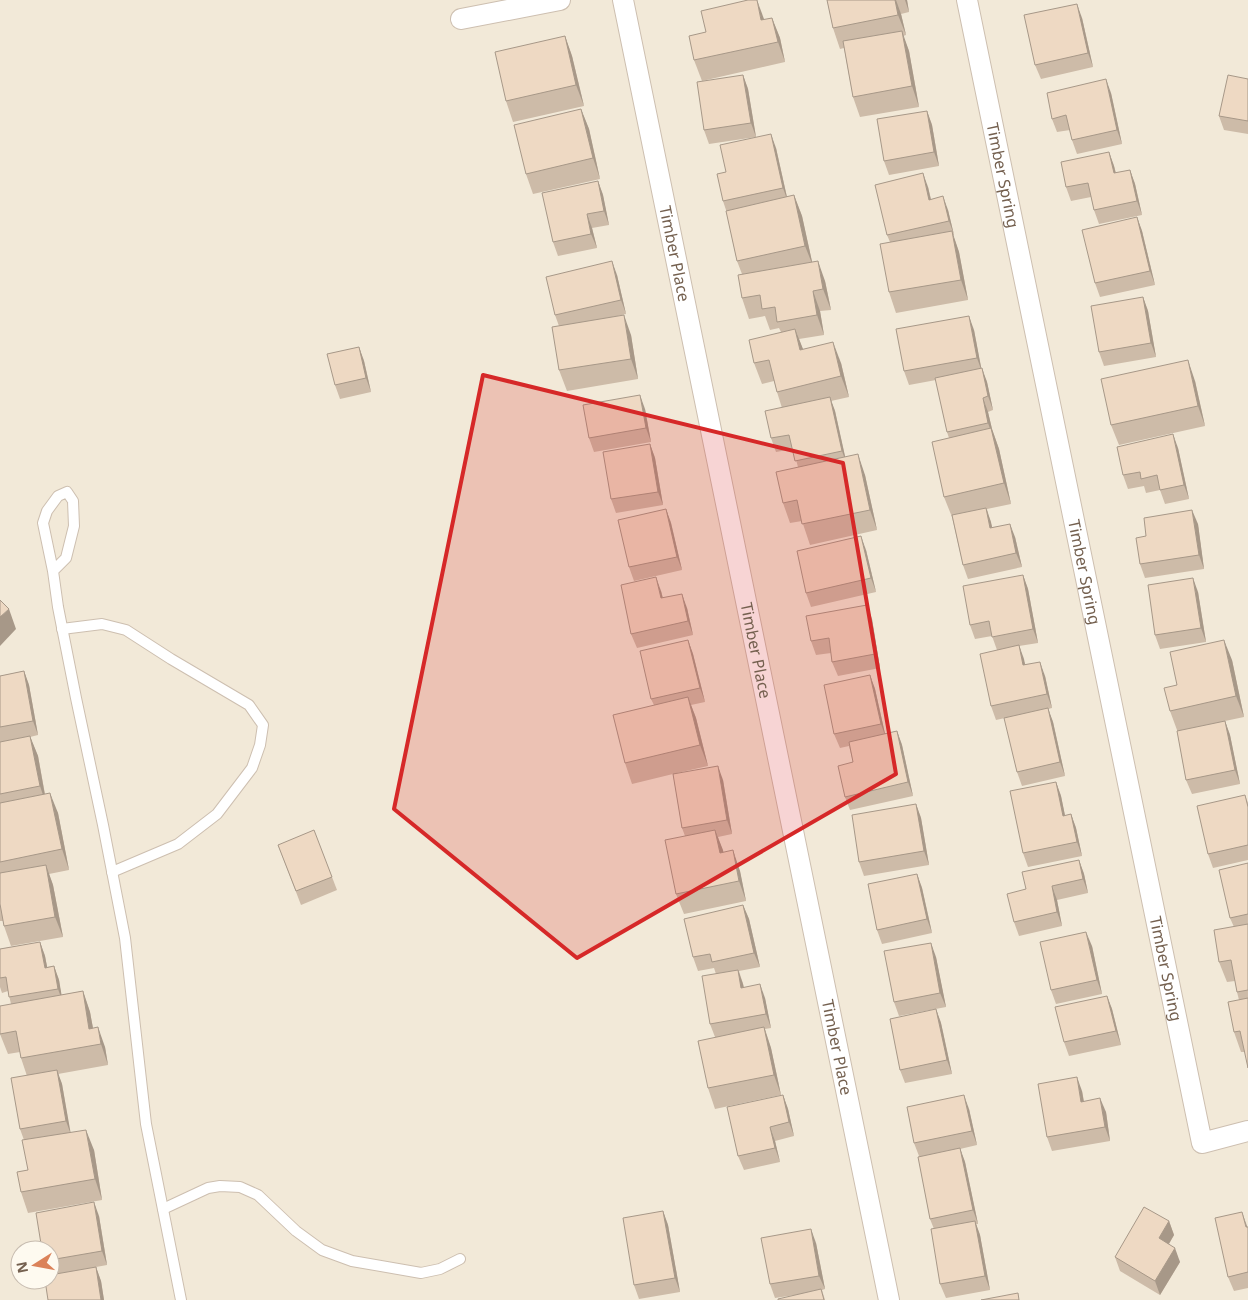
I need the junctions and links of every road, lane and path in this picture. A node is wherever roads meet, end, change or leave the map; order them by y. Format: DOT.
graph roads {
  1 [pos="560,0"];
  2 [pos="623,0"];
  3 [pos="967,0"];
  4 [pos="462,20"];
  5 [pos="53,571"];
  6 [pos="62,629"];
  7 [pos="112,872"];
  8 [pos="1248,1131"];
  9 [pos="163,1208"];
  10 [pos="460,1259"];
  11 [pos="181,1300"];
  12 [pos="889,1300"];
  1 -- 4 [label="street"];
  2 -- 12 [label="street, Timber Place"];
  3 -- 8 [label="street, Timber Spring"];
  5 -- 5 [label="lane"];
  5 -- 6 [label="lane"];
  6 -- 7 [label="lane"];
  6 -- 7 [label="lane"];
  7 -- 9 [label="lane"];
  9 -- 10 [label="lane"];
  9 -- 11 [label="lane"];
}
